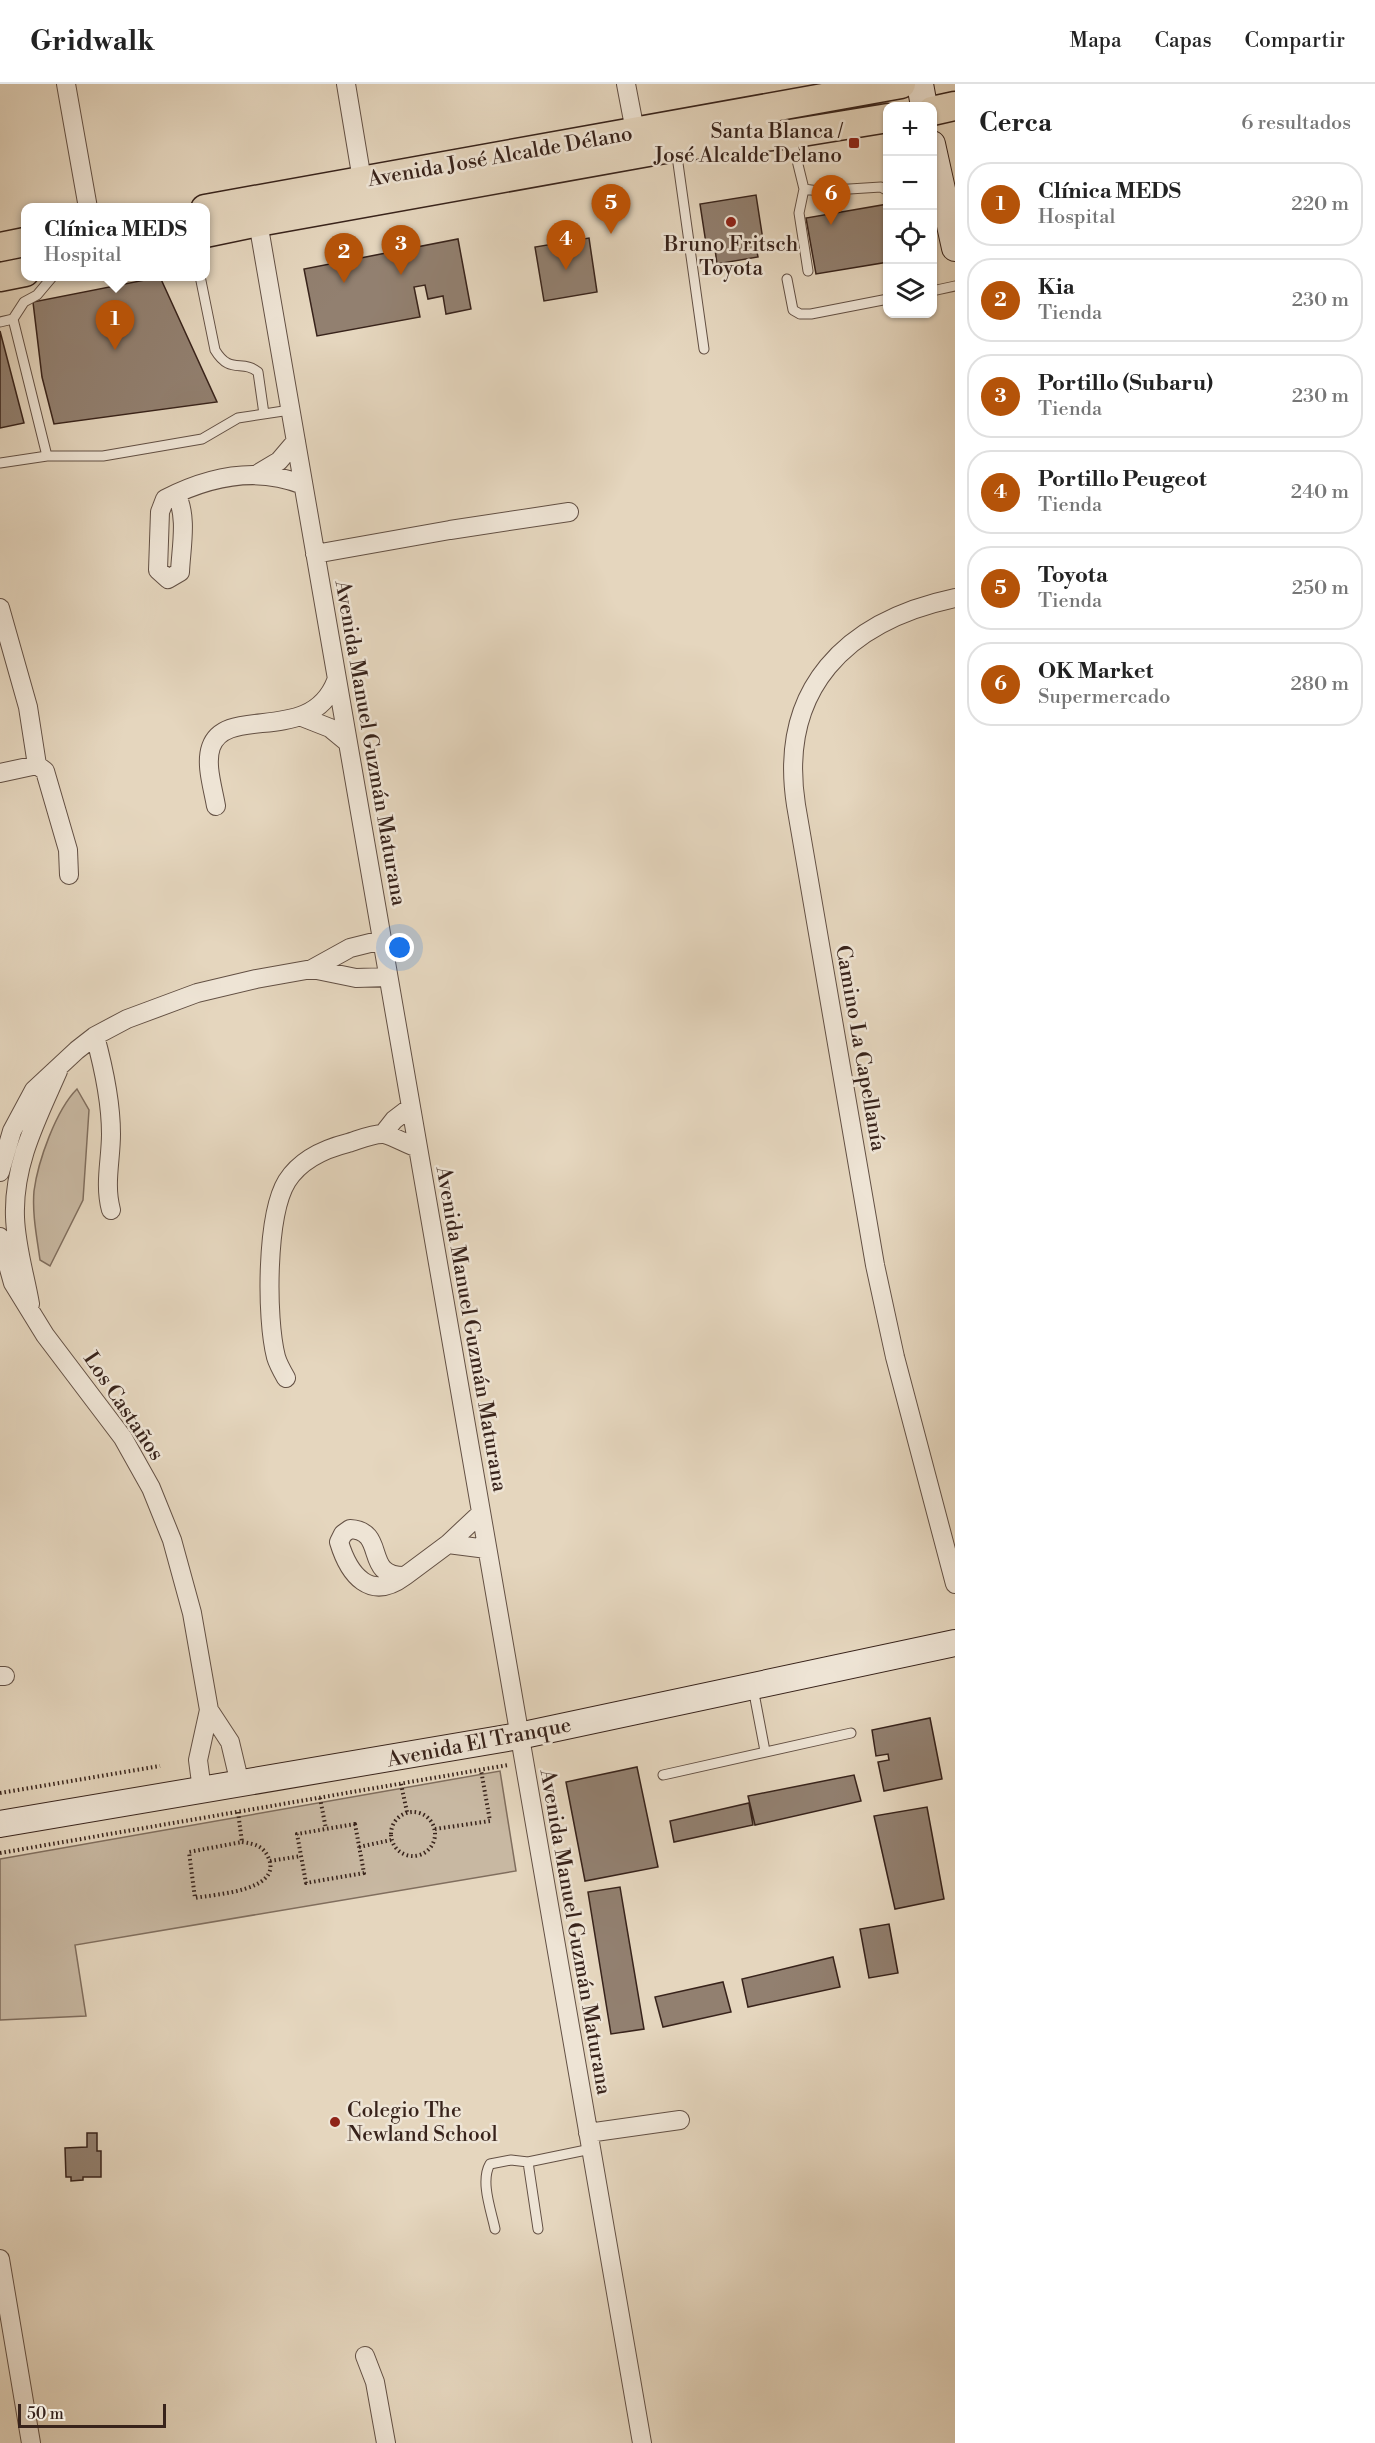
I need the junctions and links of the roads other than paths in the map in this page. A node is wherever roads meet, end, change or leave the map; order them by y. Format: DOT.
graph roads {
  1 [pos="66,84"];
  2 [pos="346,84"];
  3 [pos="626,84"];
  4 [pos="901,84"];
  5 [pos="920,84"];
  6 [pos="923,102"];
  7 [pos="955,106"];
  8 [pos="937,110"];
  9 [pos="883,119"];
  10 [pos="635,131"];
  11 [pos="790,134"];
  12 [pos="676,147"];
  13 [pos="938,158"];
  14 [pos="362,180"];
  15 [pos="883,188"];
  16 [pos="804,189"];
  17 [pos="87,203"];
  18 [pos="210,208"];
  19 [pos="258,222"];
  20 [pos="210,232"];
  21 [pos="949,236"];
  22 [pos="21,243"];
  23 [pos="0,247"];
  24 [pos="808,271"];
  25 [pos="21,273"];
  26 [pos="0,278"];
  27 [pos="787,279"];
  28 [pos="49,281"];
  29 [pos="201,281"];
  30 [pos="955,286"];
  31 [pos="937,290"];
  32 [pos="883,300"];
  33 [pos="0,315"];
  34 [pos="13,319"];
  35 [pos="0,322"];
  36 [pos="705,349"];
  37 [pos="290,410"];
  38 [pos="264,414"];
  39 [pos="296,441"];
  40 [pos="47,456"];
  41 [pos="0,463"];
  42 [pos="259,474"];
  43 [pos="303,485"];
  44 [pos="176,494"];
  45 [pos="568,512"];
  46 [pos="315,555"];
  47 [pos="955,598"];
  48 [pos="0,608"];
  49 [pos="336,681"];
  50 [pos="302,717"];
  51 [pos="347,742"];
  52 [pos="38,765"];
  53 [pos="0,773"];
  54 [pos="216,806"];
  55 [pos="69,874"];
  56 [pos="382,940"];
  57 [pos="312,969"];
  58 [pos="388,977"];
  59 [pos="95,1036"];
  60 [pos="411,1107"];
  61 [pos="383,1134"];
  62 [pos="418,1148"];
  63 [pos="4,1170"];
  64 [pos="111,1210"];
  65 [pos="0,1238"];
  66 [pos="31,1309"];
  67 [pos="286,1378"];
  68 [pos="481,1513"];
  69 [pos="448,1544"];
  70 [pos="487,1549"];
  71 [pos="405,1576"];
  72 [pos="955,1584"];
  73 [pos="955,1644"];
  74 [pos="752,1686"];
  75 [pos="209,1710"];
  76 [pos="851,1733"];
  77 [pos="519,1736"];
  78 [pos="765,1751"];
  79 [pos="663,1775"];
  80 [pos="240,1784"];
  81 [pos="202,1790"];
  82 [pos="0,1824"];
  83 [pos="680,2120"];
  84 [pos="590,2141"];
  85 [pos="528,2162"];
  86 [pos="495,2229"];
  87 [pos="538,2229"];
  88 [pos="0,2259"];
  89 [pos="365,2356"];
  90 [pos="31,2443"];
  91 [pos="386,2443"];
  92 [pos="642,2443"];
  1 -- 17 [label="street"];
  2 -- 14 [label="street"];
  3 -- 10 [label="street"];
  4 -- 10 [label="main road, Avenida José Alcalde Délano"];
  5 -- 6 [label="main road"];
  7 -- 8 [label="main road"];
  9 -- 11 [label="main road, Avenida José Alcalde Délano"];
  10 -- 14 [label="main road, Avenida José Alcalde Délano"];
  11 -- 12 [label="main road, Avenida José Alcalde Délano"];
  11 -- 16 [label="lane"];
  12 -- 19 [label="main road, Avenida José Alcalde Délano"];
  12 -- 36 [label="lane"];
  13 -- 21 [label="main road"];
  14 -- 18 [label="main road, Avenida José Alcalde Délano"];
  15 -- 16 [label="lane"];
  16 -- 24 [label="lane"];
  19 -- 20 [label="main road, Avenida José Alcalde Délano"];
  19 -- 37 [label="street, Avenida Manuel Guzmán Maturana"];
  22 -- 23 [label="main road"];
  25 -- 26 [label="main road"];
  27 -- 32 [label="lane"];
  28 -- 34 [label="lane"];
  29 -- 38 [label="lane"];
  30 -- 31 [label="lane"];
  33 -- 34 [label="lane"];
  34 -- 35 [label="lane"];
  34 -- 40 [label="lane"];
  37 -- 38 [label="lane"];
  37 -- 39 [label="street, Avenida Manuel Guzmán Maturana"];
  38 -- 40 [label="lane"];
  39 -- 42 [label="street"];
  39 -- 43 [label="street, Avenida Manuel Guzmán Maturana"];
  40 -- 41 [label="lane"];
  42 -- 43 [label="street"];
  42 -- 44 [label="street"];
  43 -- 46 [label="street, Avenida Manuel Guzmán Maturana"];
  45 -- 46 [label="street"];
  46 -- 49 [label="street, Avenida Manuel Guzmán Maturana"];
  47 -- 72 [label="street, Camino La Capellanía"];
  48 -- 52 [label="street"];
  49 -- 50 [label="street"];
  49 -- 51 [label="street, Avenida Manuel Guzmán Maturana"];
  50 -- 51 [label="street"];
  50 -- 54 [label="street"];
  51 -- 56 [label="street, Avenida Manuel Guzmán Maturana"];
  52 -- 53 [label="street"];
  52 -- 55 [label="street"];
  56 -- 57 [label="street, Los Castaños"];
  56 -- 58 [label="street, Avenida Manuel Guzmán Maturana"];
  57 -- 58 [label="street, Los Castaños"];
  57 -- 59 [label="street, Los Castaños"];
  58 -- 60 [label="street, Avenida Manuel Guzmán Maturana"];
  59 -- 63 [label="street, Los Castaños"];
  59 -- 64 [label="street"];
  60 -- 61 [label="street"];
  60 -- 62 [label="street, Avenida Manuel Guzmán Maturana"];
  61 -- 62 [label="street"];
  61 -- 67 [label="street"];
  62 -- 68 [label="street, Avenida Manuel Guzmán Maturana"];
  63 -- 66 [label="street, Los Castaños"];
  65 -- 66 [label="street, Los Castaños"];
  66 -- 75 [label="street, Los Castaños"];
  68 -- 69 [label="street"];
  68 -- 70 [label="street, Avenida Manuel Guzmán Maturana"];
  69 -- 70 [label="street"];
  69 -- 71 [label="street"];
  70 -- 77 [label="street, Avenida Manuel Guzmán Maturana"];
  73 -- 74 [label="main road, Avenida El Tranque"];
  74 -- 77 [label="main road, Avenida El Tranque"];
  74 -- 78 [label="lane"];
  75 -- 80 [label="street, Los Castaños"];
  75 -- 81 [label="street, Los Castaños"];
  76 -- 78 [label="lane"];
  77 -- 80 [label="main road, Avenida El Tranque"];
  77 -- 84 [label="street, Avenida Manuel Guzmán Maturana"];
  78 -- 79 [label="lane"];
  80 -- 81 [label="main road, Avenida El Tranque"];
  81 -- 82 [label="main road, Avenida El Tranque"];
  83 -- 84 [label="street"];
  84 -- 85 [label="lane"];
  84 -- 92 [label="street, Avenida Manuel Guzmán Maturana"];
  85 -- 86 [label="lane"];
  85 -- 87 [label="lane"];
  88 -- 90 [label="street"];
  89 -- 91 [label="street"];
}
